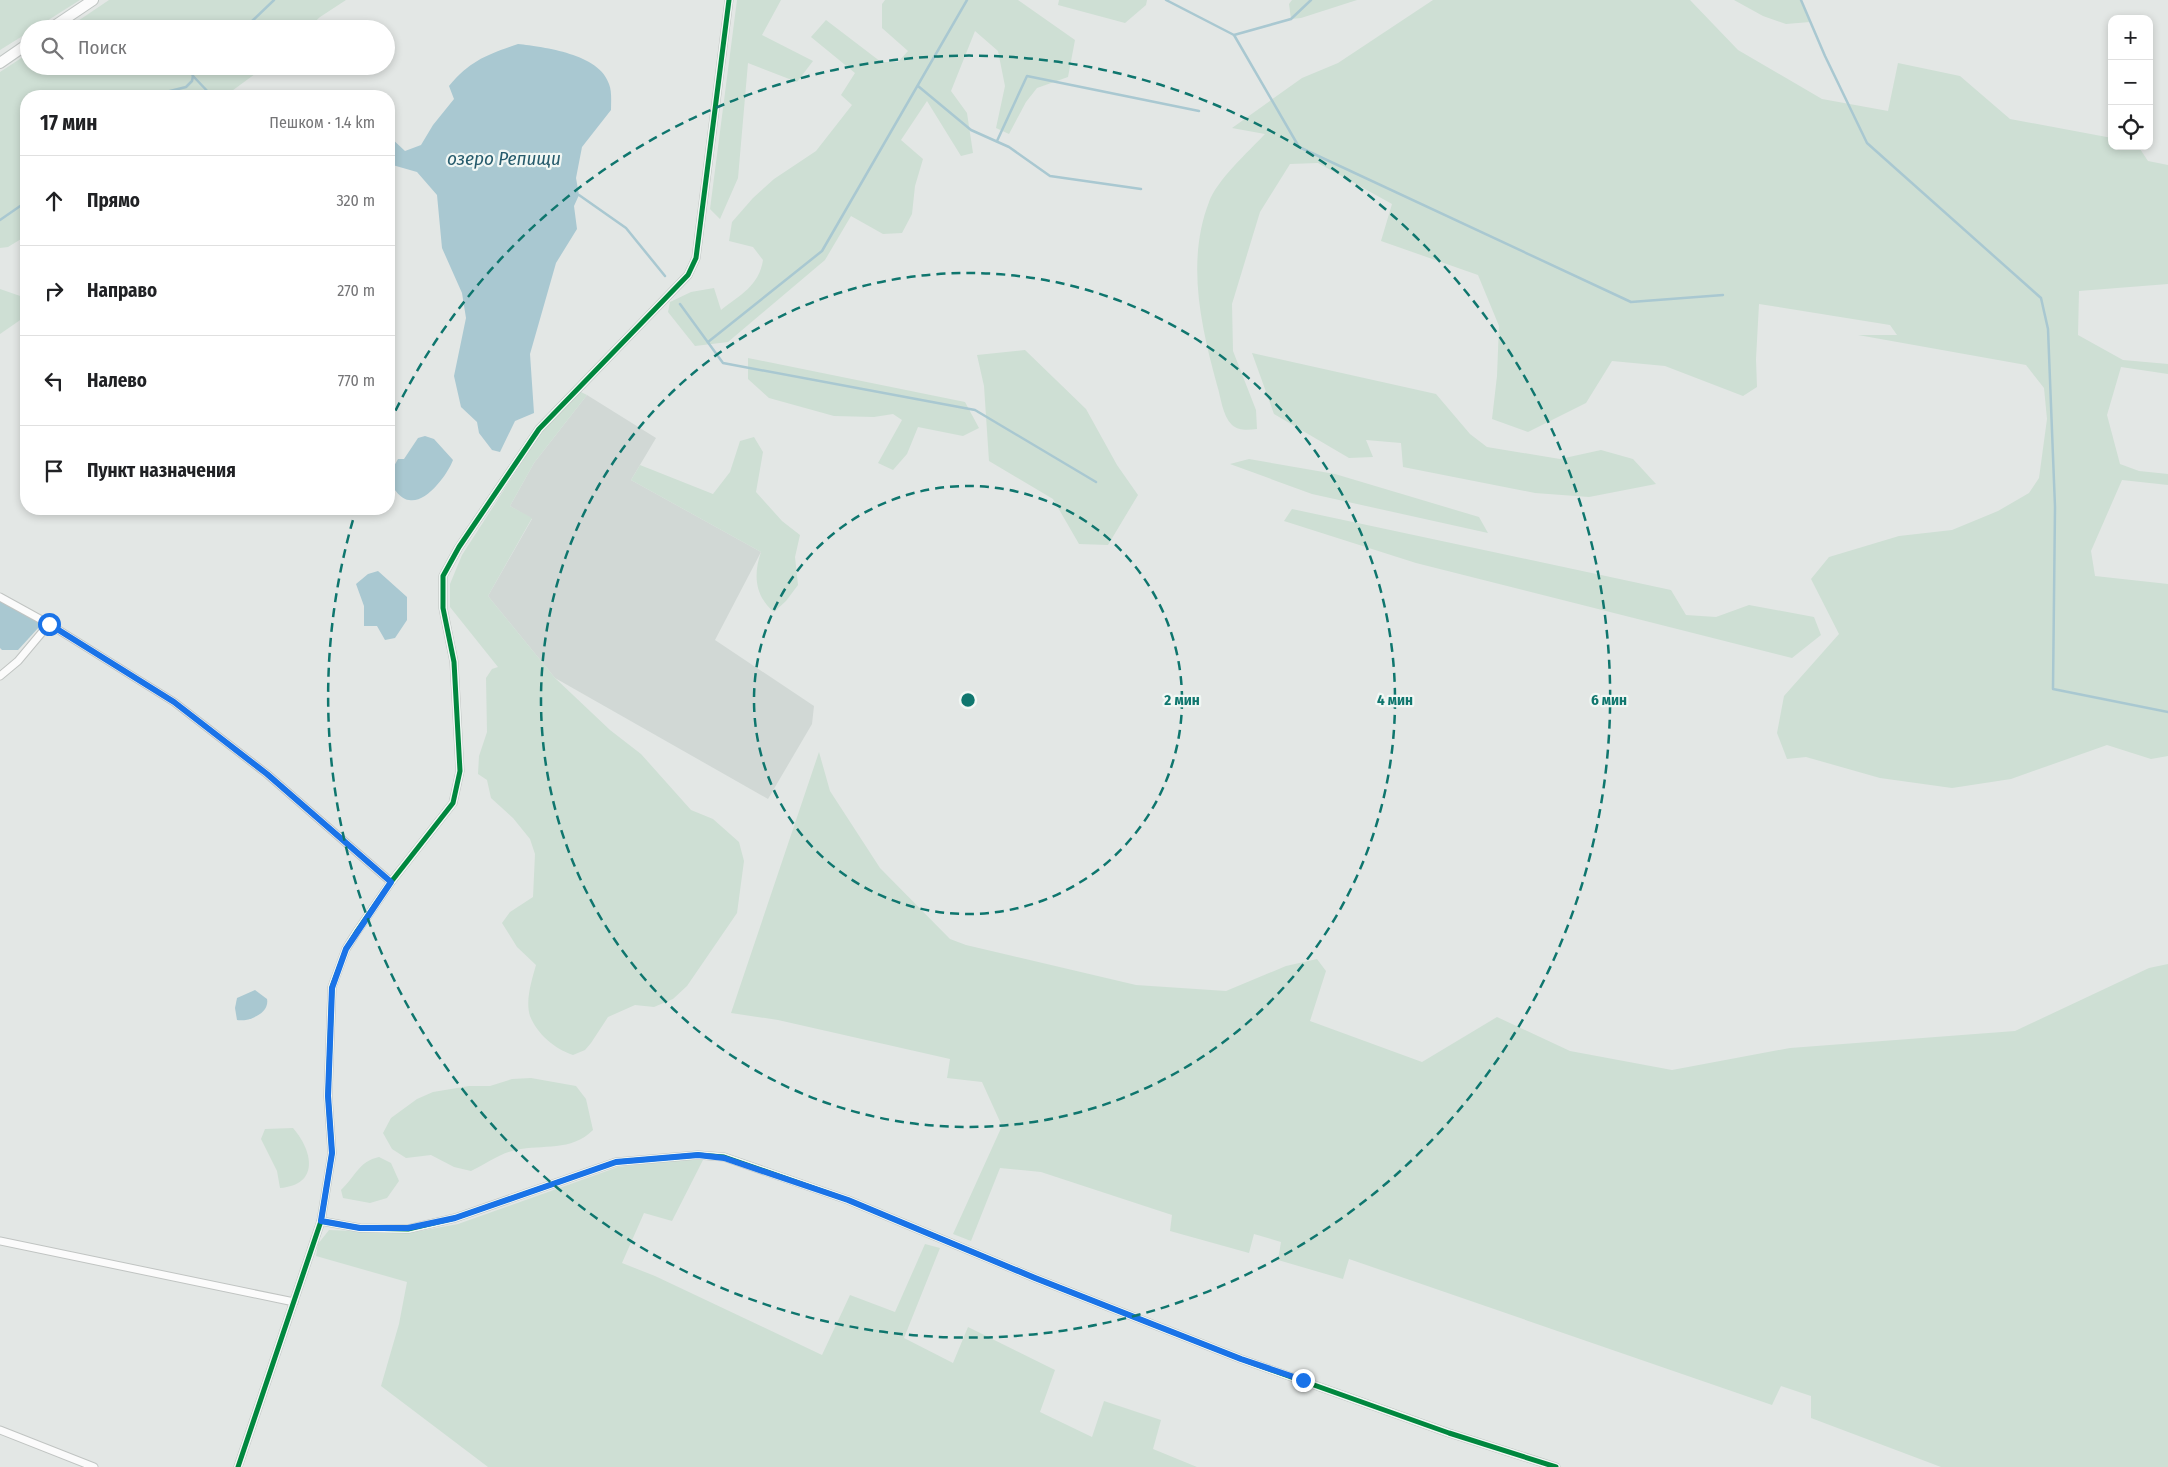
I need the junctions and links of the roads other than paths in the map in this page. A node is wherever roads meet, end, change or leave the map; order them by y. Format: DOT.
graph roads {
  1 [pos="92,0"];
  2 [pos="729,0"];
  3 [pos="63,20"];
  4 [pos="20,49"];
  5 [pos="0,62"];
  6 [pos="0,597"];
  7 [pos="49,624"];
  8 [pos="0,676"];
  9 [pos="391,882"];
  10 [pos="321,1221"];
  11 [pos="0,1241"];
  12 [pos="294,1302"];
  13 [pos="0,1430"];
  14 [pos="94,1467"];
  15 [pos="238,1467"];
  16 [pos="1556,1467"];
  1 -- 3 [label="main road"];
  2 -- 9 [label="street"];
  4 -- 5 [label="main road"];
  6 -- 7 [label="street"];
  7 -- 8 [label="street"];
  7 -- 9 [label="street"];
  9 -- 10 [label="street"];
  10 -- 12 [label="street"];
  10 -- 16 [label="street"];
  11 -- 12 [label="street"];
  12 -- 15 [label="street"];
  13 -- 14 [label="street"];
}
